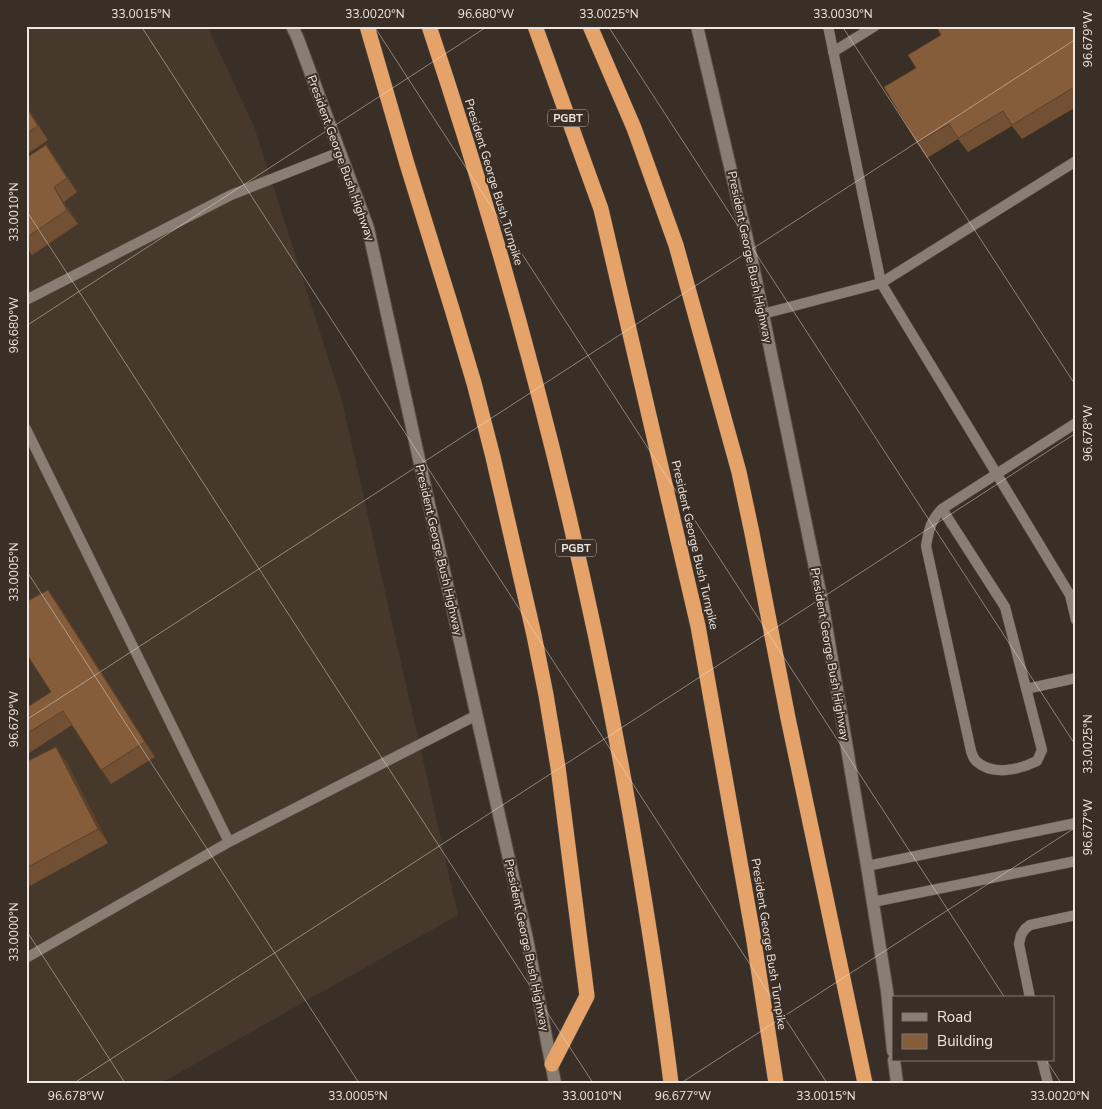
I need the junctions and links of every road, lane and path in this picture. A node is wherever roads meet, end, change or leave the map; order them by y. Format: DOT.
graph roads {
  1 [pos="292,26"];
  2 [pos="366,26"];
  3 [pos="429,26"];
  4 [pos="536,26"];
  5 [pos="590,26"];
  6 [pos="697,26"];
  7 [pos="828,26"];
  8 [pos="875,26"];
  9 [pos="833,52"];
  10 [pos="340,152"];
  11 [pos="1076,161"];
  12 [pos="881,283"];
  13 [pos="26,300"];
  14 [pos="763,314"];
  15 [pos="1076,423"];
  16 [pos="26,429"];
  17 [pos="996,474"];
  18 [pos="942,509"];
  19 [pos="1073,594"];
  20 [pos="1076,620"];
  21 [pos="1076,678"];
  22 [pos="1026,689"];
  23 [pos="477,715"];
  24 [pos="1076,823"];
  25 [pos="229,842"];
  26 [pos="1076,861"];
  27 [pos="868,866"];
  28 [pos="873,902"];
  29 [pos="1076,915"];
  30 [pos="26,958"];
  31 [pos="1030,996"];
  32 [pos="892,1041"];
  33 [pos="894,1062"];
  34 [pos="1043,1062"];
  35 [pos="552,1064"];
  36 [pos="554,1083"];
  37 [pos="670,1083"];
  38 [pos="776,1083"];
  39 [pos="865,1083"];
  40 [pos="897,1083"];
  41 [pos="1048,1083"];
  1 -- 10 [label="main road, President George Bush Highway"];
  2 -- 35 [label="highway"];
  3 -- 37 [label="highway, President George Bush Turnpike / PGBT"];
  4 -- 38 [label="highway, President George Bush Turnpike / PGBT"];
  5 -- 39 [label="highway"];
  6 -- 14 [label="main road, President George Bush Highway"];
  7 -- 9 [label="lane"];
  8 -- 9 [label="lane"];
  9 -- 12 [label="lane"];
  10 -- 13 [label="lane"];
  10 -- 23 [label="main road, President George Bush Highway"];
  11 -- 12 [label="lane"];
  12 -- 14 [label="lane"];
  12 -- 17 [label="lane"];
  14 -- 27 [label="main road, President George Bush Highway"];
  15 -- 17 [label="lane"];
  16 -- 25 [label="lane"];
  17 -- 18 [label="lane"];
  17 -- 19 [label="lane"];
  18 -- 22 [label="lane"];
  18 -- 22 [label="lane"];
  19 -- 20 [label="lane"];
  21 -- 22 [label="lane"];
  23 -- 25 [label="lane"];
  23 -- 35 [label="main road, President George Bush Highway"];
  24 -- 27 [label="lane"];
  25 -- 30 [label="lane"];
  26 -- 28 [label="lane"];
  27 -- 28 [label="main road, President George Bush Highway"];
  28 -- 32 [label="main road, President George Bush Highway"];
  29 -- 31 [label="lane"];
  33 -- 40 [label="main road"];
  34 -- 41 [label="lane"];
  35 -- 36 [label="main road, President George Bush Highway"];
}
